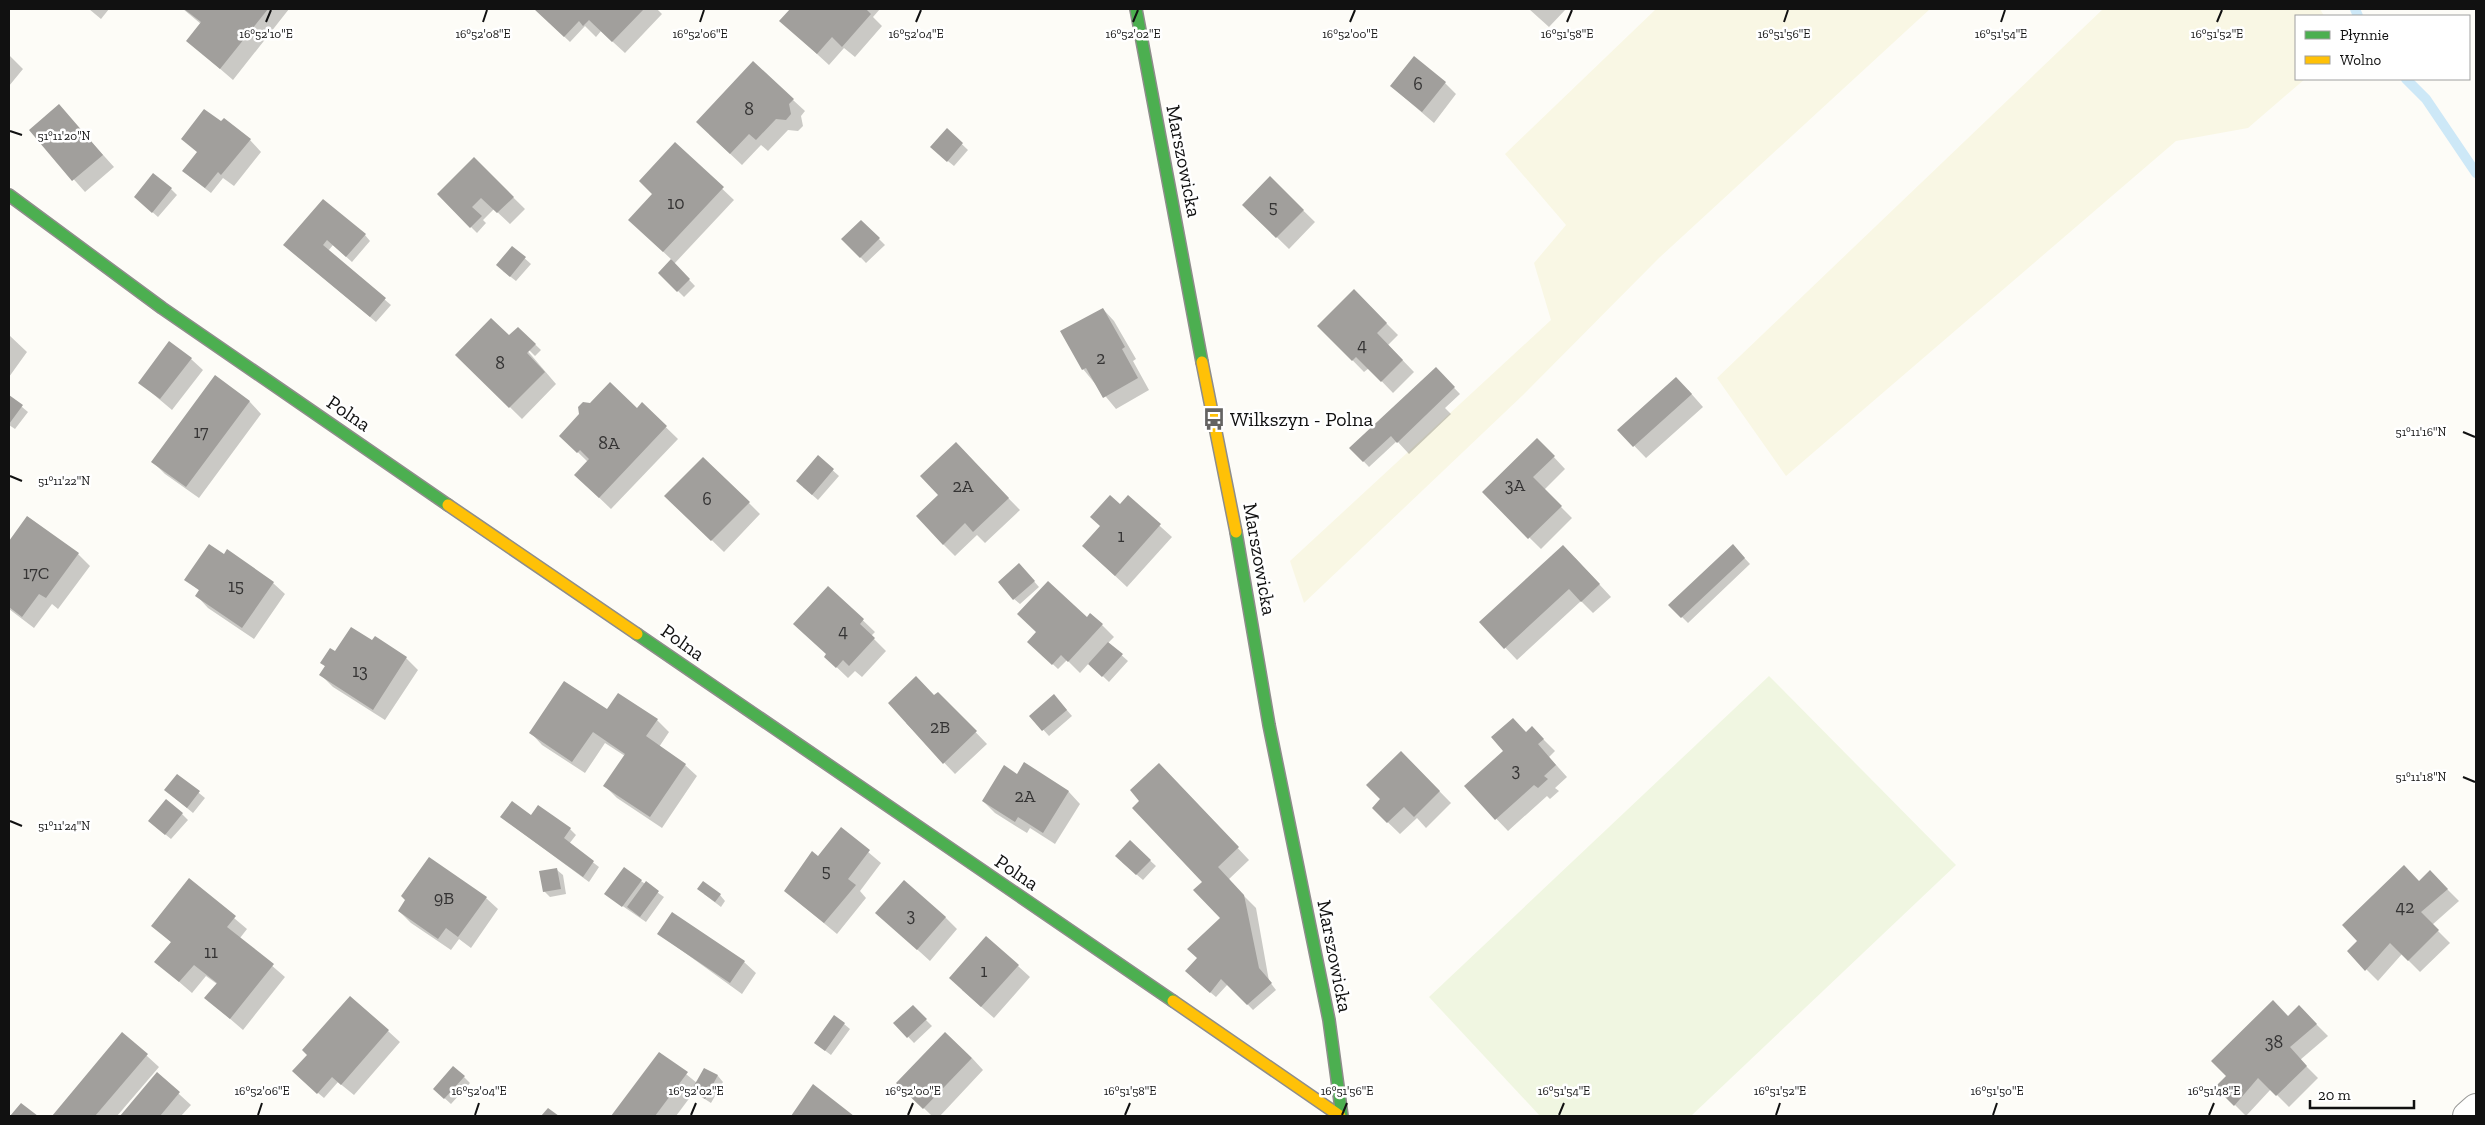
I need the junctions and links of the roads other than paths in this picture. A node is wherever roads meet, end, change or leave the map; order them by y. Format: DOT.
graph roads {
  1 [pos="1136,9"];
  2 [pos="9,195"];
  3 [pos="1341,1116"];
  1 -- 3 [label="street, Marszowicka"];
  2 -- 3 [label="street, Polna"];
}
